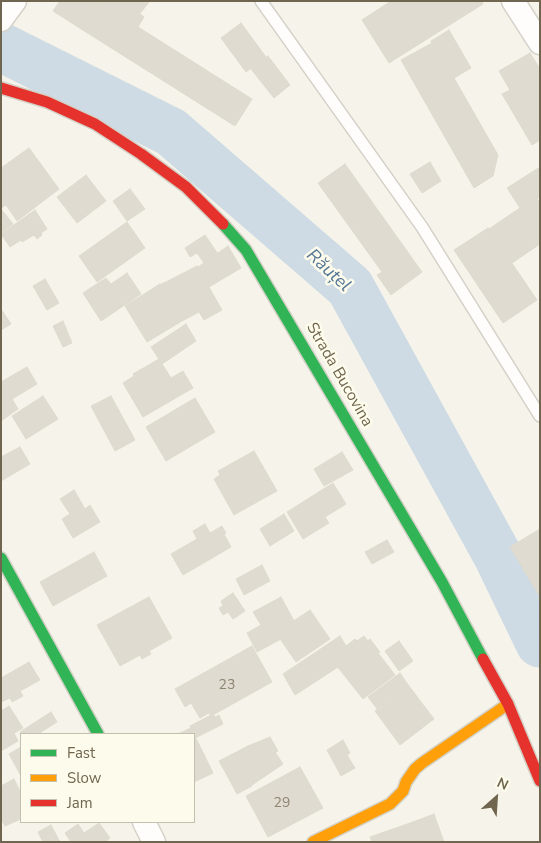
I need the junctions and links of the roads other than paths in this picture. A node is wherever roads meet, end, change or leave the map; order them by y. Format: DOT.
graph roads {
  1 [pos="15,1"];
  2 [pos="262,1"];
  3 [pos="513,1"];
  4 [pos="1,20"];
  5 [pos="540,44"];
  6 [pos="1,88"];
  7 [pos="540,416"];
  8 [pos="1,558"];
  9 [pos="508,704"];
  10 [pos="97,733"];
  11 [pos="540,781"];
  12 [pos="144,823"];
  13 [pos="154,842"];
  14 [pos="312,842"];
  1 -- 4 [label="street"];
  2 -- 7 [label="lane"];
  3 -- 5 [label="street"];
  6 -- 9 [label="street, Strada Bucovina"];
  8 -- 10 [label="street"];
  9 -- 11 [label="street, Strada Bucovina"];
  9 -- 14 [label="street"];
  12 -- 13 [label="street"];
}
